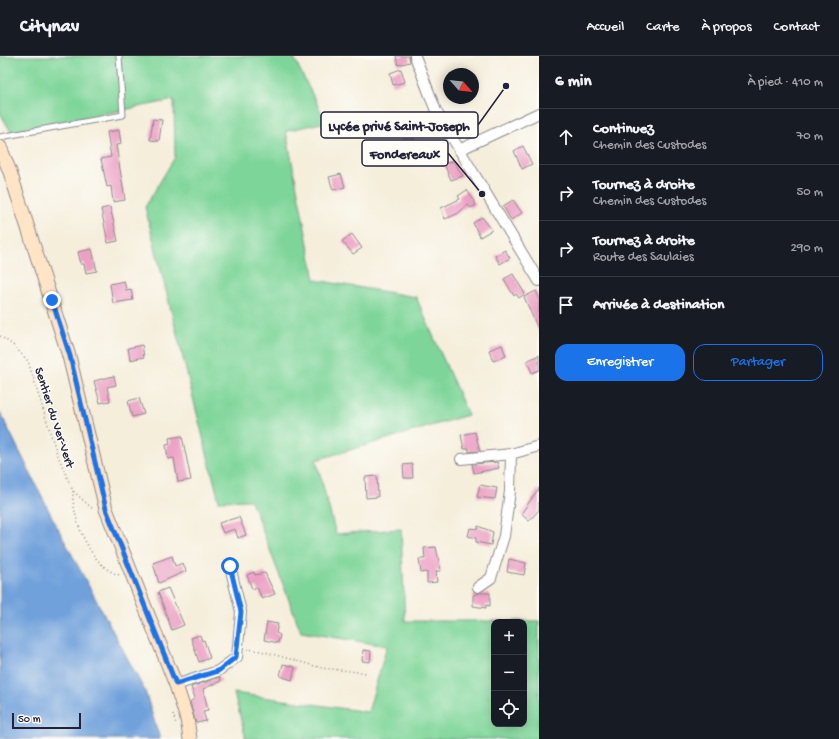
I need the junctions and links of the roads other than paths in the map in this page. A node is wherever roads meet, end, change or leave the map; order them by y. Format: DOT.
graph roads {
  1 [pos="119,56"];
  2 [pos="415,56"];
  3 [pos="539,113"];
  4 [pos="0,137"];
  5 [pos="0,147"];
  6 [pos="459,150"];
  7 [pos="539,281"];
  8 [pos="539,446"];
  9 [pos="511,454"];
  10 [pos="461,459"];
  11 [pos="230,566"];
  12 [pos="478,587"];
  13 [pos="176,684"];
  14 [pos="190,739"];
  1 -- 4 [label="lane"];
  2 -- 6 [label="street"];
  3 -- 6 [label="street"];
  5 -- 13 [label="street"];
  6 -- 7 [label="street"];
  8 -- 9 [label="street"];
  9 -- 10 [label="street"];
  9 -- 12 [label="street"];
  11 -- 13 [label="street"];
  13 -- 14 [label="street"];
}
